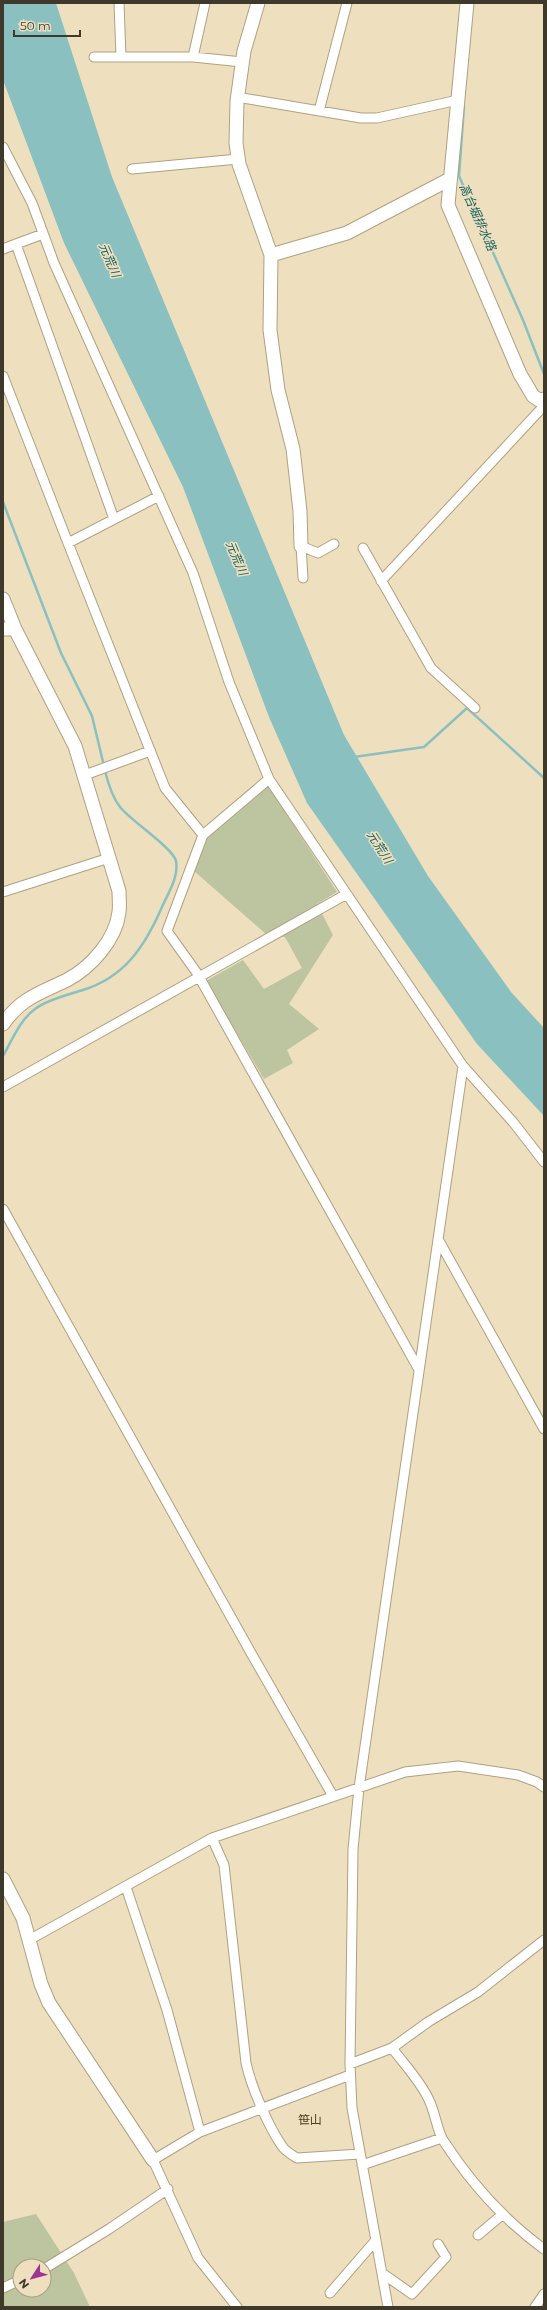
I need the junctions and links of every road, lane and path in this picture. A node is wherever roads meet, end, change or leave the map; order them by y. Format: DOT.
graph roads {
  1 [pos="119,3"];
  2 [pos="205,3"];
  3 [pos="258,3"];
  4 [pos="347,3"];
  5 [pos="467,3"];
  6 [pos="94,56"];
  7 [pos="121,57"];
  8 [pos="192,57"];
  9 [pos="242,62"];
  10 [pos="237,97"];
  11 [pos="458,100"];
  12 [pos="318,111"];
  13 [pos="3,147"];
  14 [pos="238,159"];
  15 [pos="132,169"];
  16 [pos="450,179"];
  17 [pos="43,234"];
  18 [pos="16,244"];
  19 [pos="3,250"];
  20 [pos="271,255"];
  21 [pos="3,376"];
  22 [pos="542,406"];
  23 [pos="159,496"];
  24 [pos="114,519"];
  25 [pos="68,543"];
  26 [pos="334,544"];
  27 [pos="301,546"];
  28 [pos="363,548"];
  29 [pos="303,578"];
  30 [pos="381,581"];
  31 [pos="3,598"];
  32 [pos="9,629"];
  33 [pos="475,708"];
  34 [pos="150,751"];
  35 [pos="85,775"];
  36 [pos="269,779"];
  37 [pos="203,834"];
  38 [pos="109,858"];
  39 [pos="3,892"];
  40 [pos="346,895"];
  41 [pos="198,978"];
  42 [pos="3,1024"];
  43 [pos="463,1066"];
  44 [pos="3,1087"];
  45 [pos="544,1162"];
  46 [pos="3,1209"];
  47 [pos="438,1239"];
  48 [pos="418,1368"];
  49 [pos="544,1430"];
  50 [pos="544,1787"];
  51 [pos="359,1788"];
  52 [pos="333,1796"];
  53 [pos="212,1838"];
  54 [pos="3,1879"];
  55 [pos="126,1887"];
  56 [pos="29,1940"];
  57 [pos="544,1940"];
  58 [pos="392,2048"];
  59 [pos="350,2064"];
  60 [pos="350,2075"];
  61 [pos="263,2108"];
  62 [pos="200,2132"];
  63 [pos="442,2138"];
  64 [pos="360,2154"];
  65 [pos="153,2160"];
  66 [pos="362,2165"];
  67 [pos="168,2189"];
  68 [pos="503,2214"];
  69 [pos="478,2235"];
  70 [pos="376,2240"];
  71 [pos="438,2244"];
  72 [pos="544,2249"];
  73 [pos="52,2264"];
  74 [pos="382,2273"];
  75 [pos="330,2293"];
  76 [pos="544,2294"];
  77 [pos="237,2307"];
  78 [pos="388,2307"];
  79 [pos="535,2307"];
  1 -- 7 [label="street"];
  2 -- 8 [label="street"];
  3 -- 9 [label="street"];
  4 -- 12 [label="street"];
  5 -- 11 [label="street"];
  6 -- 7 [label="street"];
  7 -- 8 [label="street"];
  8 -- 9 [label="street"];
  9 -- 10 [label="street"];
  10 -- 12 [label="street"];
  10 -- 14 [label="street"];
  11 -- 12 [label="street"];
  11 -- 16 [label="street"];
  13 -- 17 [label="street"];
  14 -- 15 [label="street"];
  14 -- 20 [label="street"];
  16 -- 20 [label="street"];
  16 -- 22 [label="street"];
  17 -- 18 [label="street"];
  17 -- 23 [label="street"];
  18 -- 19 [label="street"];
  18 -- 24 [label="street"];
  20 -- 27 [label="street"];
  21 -- 25 [label="street"];
  22 -- 30 [label="street"];
  23 -- 24 [label="street"];
  23 -- 36 [label="street"];
  24 -- 25 [label="street"];
  25 -- 34 [label="street"];
  26 -- 27 [label="street"];
  27 -- 29 [label="street"];
  28 -- 30 [label="street"];
  30 -- 33 [label="street"];
  31 -- 32 [label="street"];
  32 -- 35 [label="street"];
  34 -- 35 [label="street"];
  34 -- 37 [label="street"];
  35 -- 38 [label="street"];
  36 -- 37 [label="street"];
  36 -- 40 [label="street"];
  37 -- 41 [label="street"];
  38 -- 39 [label="street"];
  38 -- 42 [label="street"];
  40 -- 41 [label="street"];
  40 -- 43 [label="street"];
  41 -- 44 [label="street"];
  41 -- 48 [label="street"];
  43 -- 45 [label="street"];
  43 -- 47 [label="street"];
  46 -- 52 [label="street"];
  47 -- 48 [label="street"];
  47 -- 49 [label="street"];
  48 -- 51 [label="street"];
  50 -- 51 [label="street"];
  51 -- 52 [label="street"];
  51 -- 59 [label="street"];
  52 -- 53 [label="street"];
  53 -- 55 [label="street"];
  53 -- 61 [label="street"];
  54 -- 56 [label="street"];
  55 -- 56 [label="street"];
  55 -- 62 [label="street"];
  56 -- 65 [label="street"];
  57 -- 58 [label="street"];
  58 -- 59 [label="street"];
  58 -- 63 [label="street"];
  59 -- 60 [label="street"];
  60 -- 61 [label="street"];
  60 -- 64 [label="street"];
  61 -- 62 [label="street"];
  61 -- 64 [label="street"];
  62 -- 65 [label="street"];
  63 -- 66 [label="street"];
  63 -- 68 [label="street"];
  64 -- 66 [label="street"];
  65 -- 67 [label="street"];
  66 -- 70 [label="street"];
  67 -- 73 [label="street"];
  67 -- 77 [label="street"];
  68 -- 69 [label="street"];
  68 -- 72 [label="street"];
  70 -- 74 [label="street"];
  70 -- 75 [label="street"];
  71 -- 74 [label="street"];
  74 -- 78 [label="street"];
  76 -- 79 [label="street"];
}
